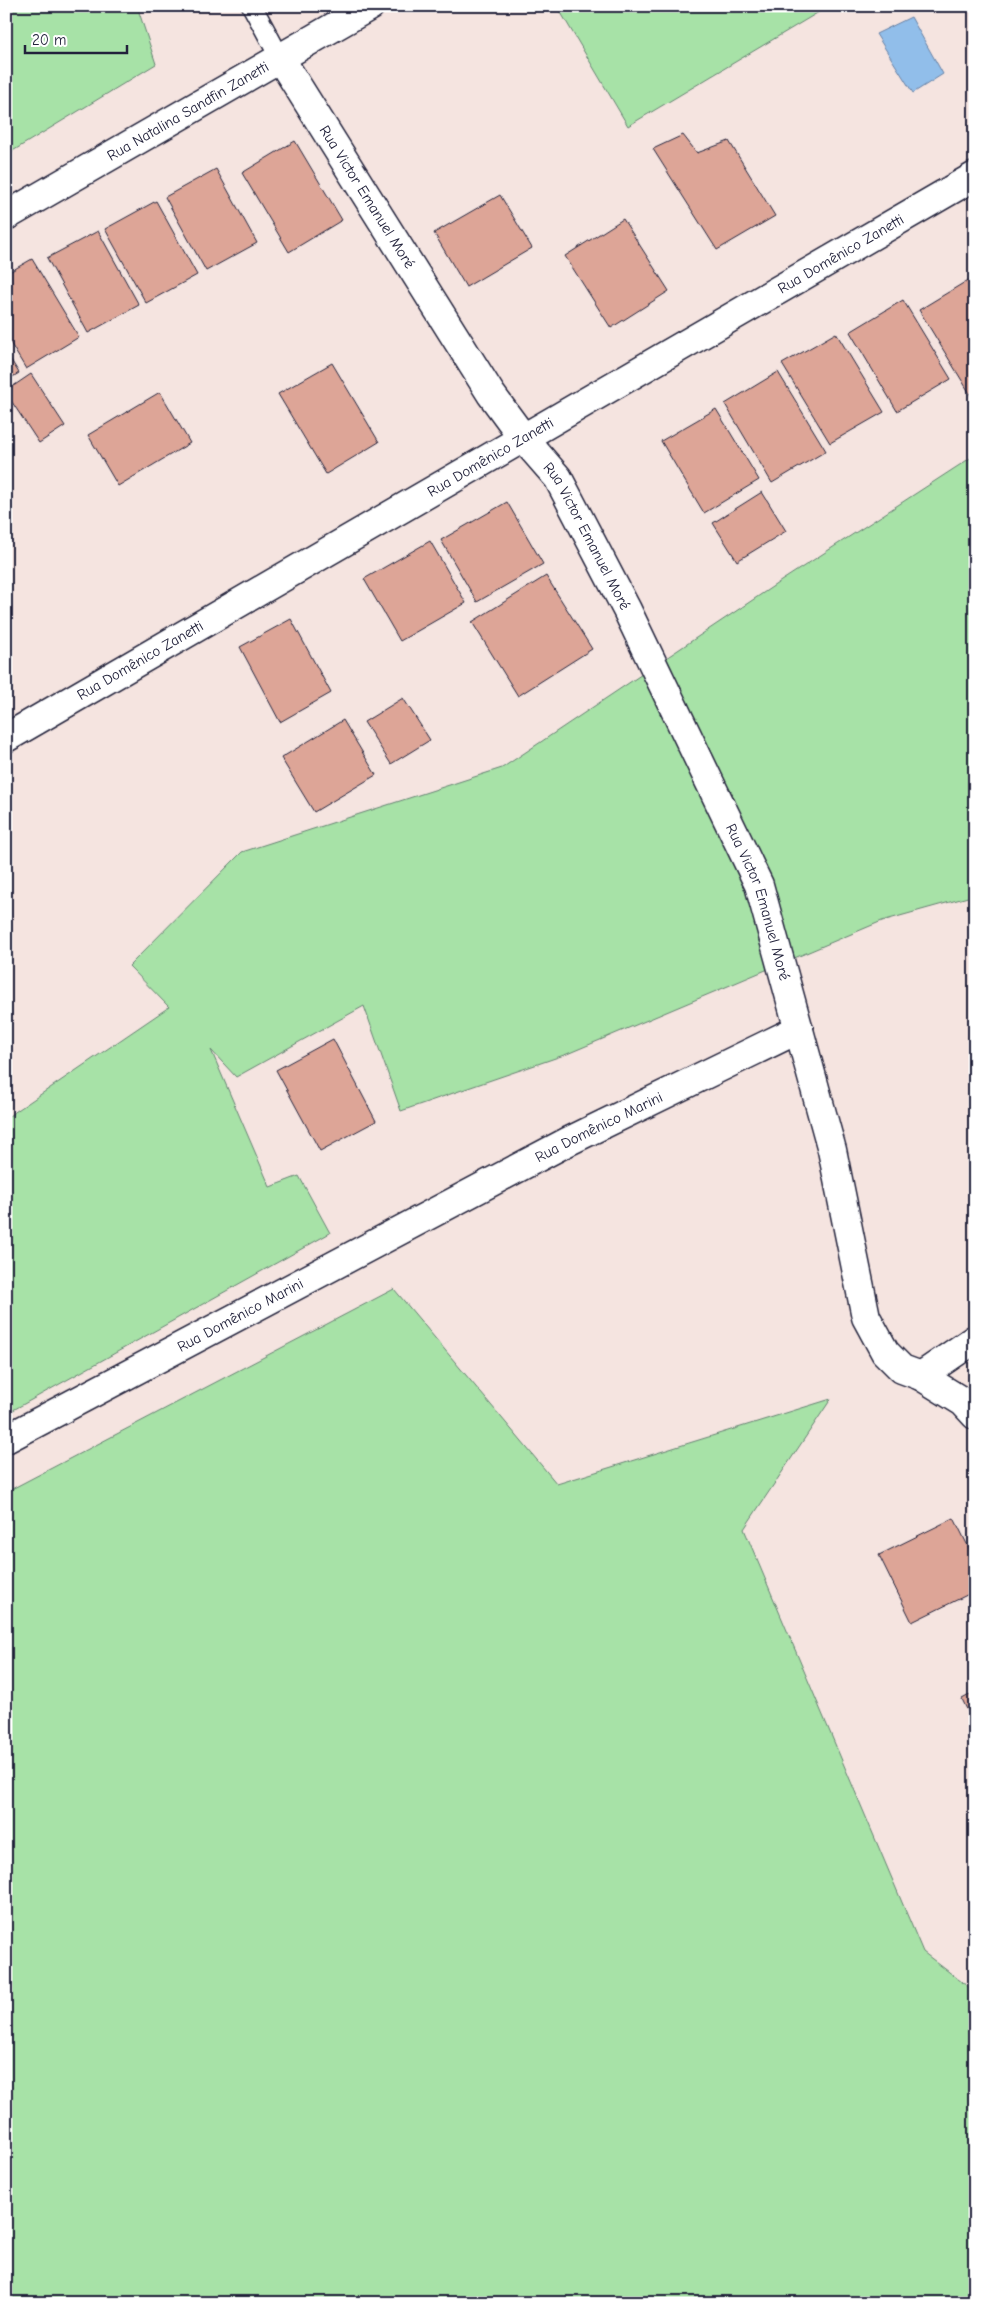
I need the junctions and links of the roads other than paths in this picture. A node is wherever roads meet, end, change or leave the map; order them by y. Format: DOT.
graph roads {
  1 [pos="252,6"];
  2 [pos="370,6"];
  3 [pos="280,58"];
  4 [pos="975,176"];
  5 [pos="6,216"];
  6 [pos="524,439"];
  7 [pos="6,738"];
  8 [pos="798,1029"];
  9 [pos="975,1339"];
  10 [pos="921,1376"];
  11 [pos="975,1415"];
  12 [pos="6,1439"];
  1 -- 3 [label="lane"];
  2 -- 3 [label="street, Rua Natalina Sandfin Zanetti"];
  3 -- 5 [label="street, Rua Natalina Sandfin Zanetti"];
  3 -- 6 [label="street, Rua Victor Emanuel Moré"];
  4 -- 6 [label="street, Rua Domênico Zanetti"];
  6 -- 7 [label="street, Rua Domênico Zanetti"];
  6 -- 8 [label="street, Rua Victor Emanuel Moré"];
  8 -- 10 [label="street"];
  8 -- 12 [label="street, Rua Domênico Marini"];
  9 -- 10 [label="street"];
  10 -- 11 [label="street"];
}
